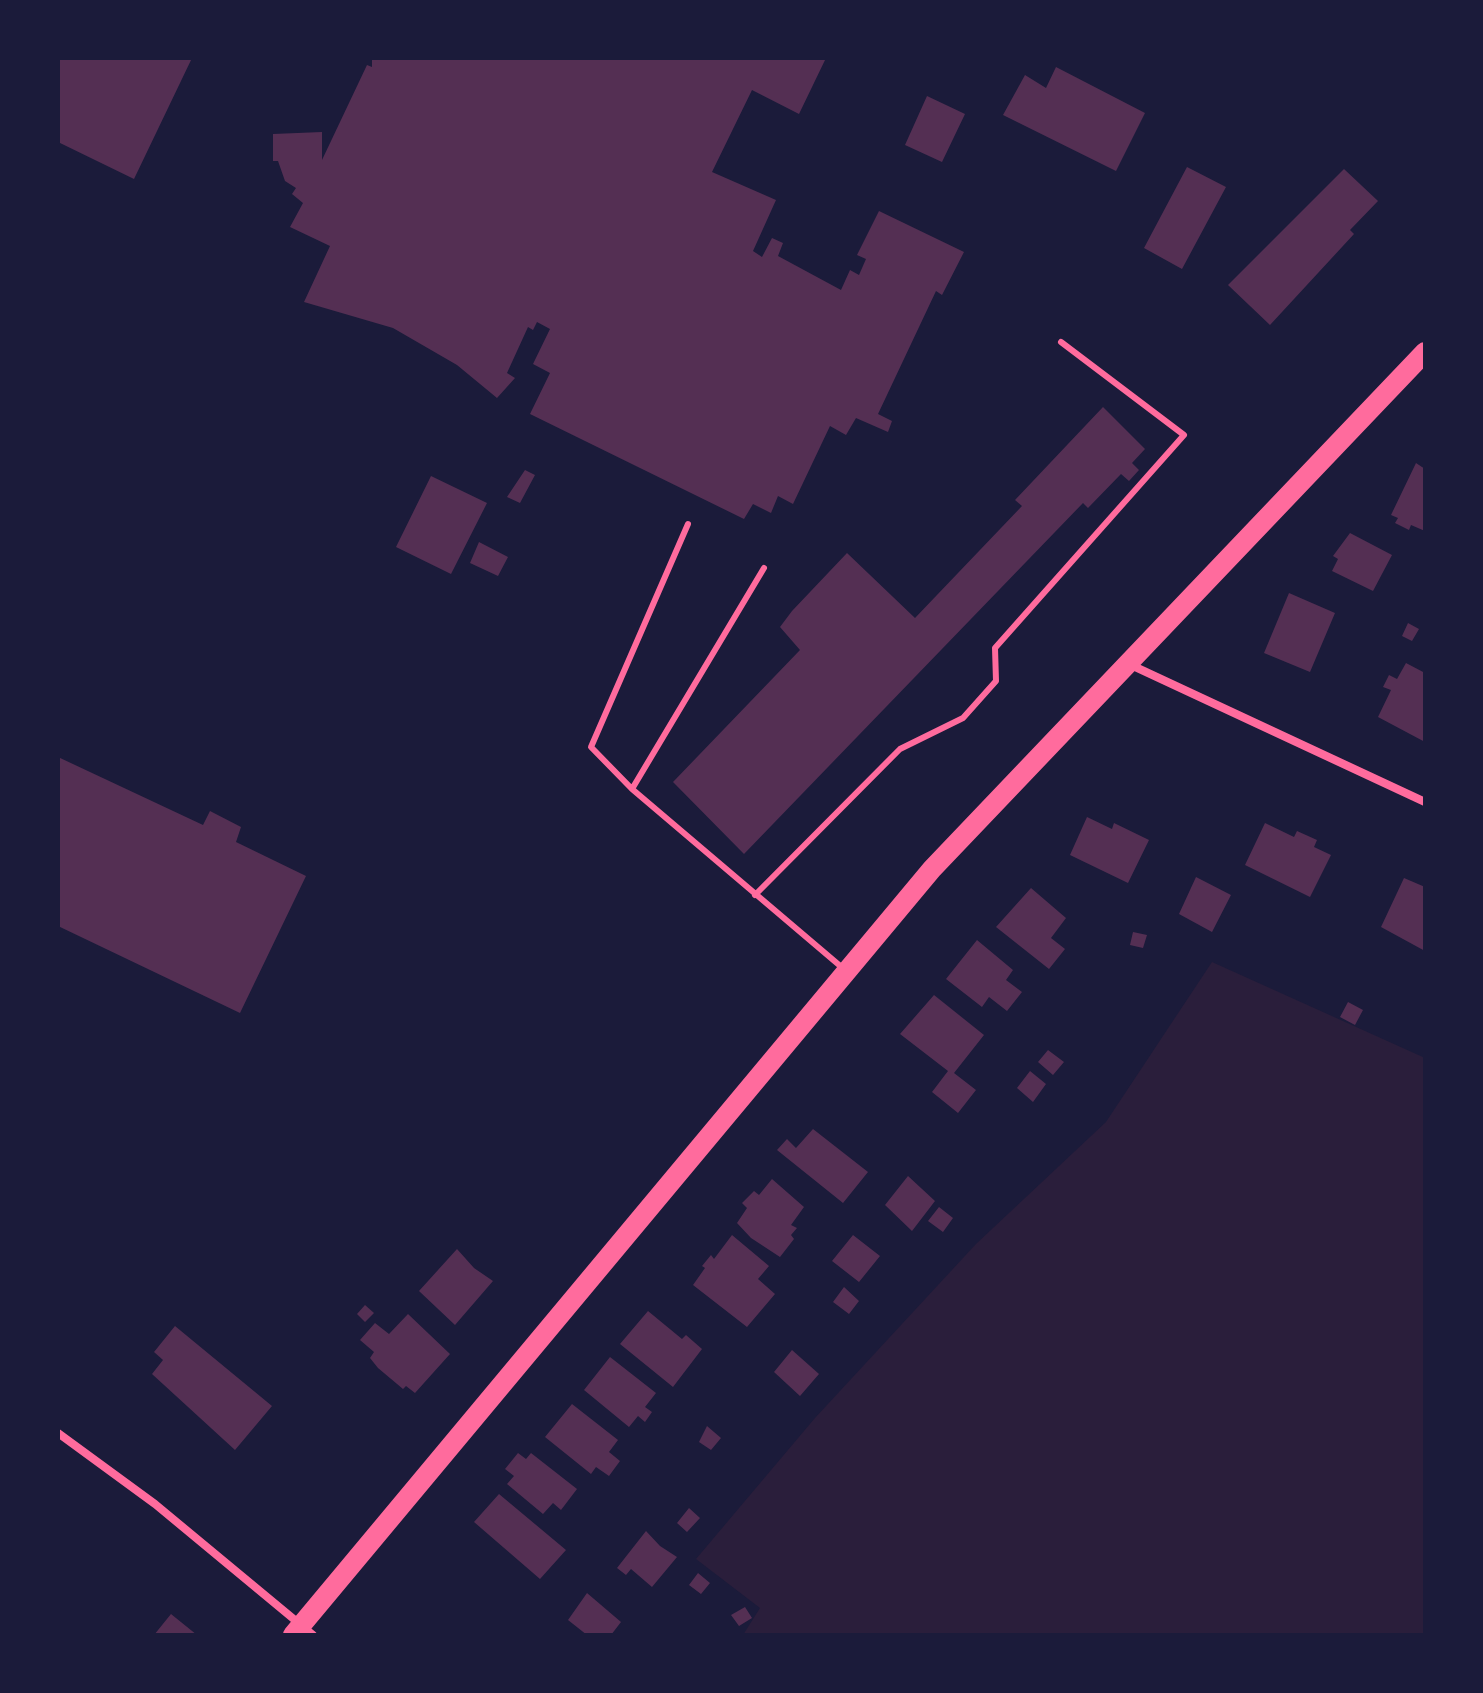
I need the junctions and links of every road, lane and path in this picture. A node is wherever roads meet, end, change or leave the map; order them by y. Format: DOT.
graph roads {
  1 [pos="1061,342"];
  2 [pos="1425,352"];
  3 [pos="688,524"];
  4 [pos="764,568"];
  5 [pos="1127,663"];
  6 [pos="632,789"];
  7 [pos="1425,802"];
  8 [pos="755,895"];
  9 [pos="845,970"];
  10 [pos="58,1433"];
  11 [pos="302,1632"];
  1 -- 8 [label="lane"];
  2 -- 5 [label="main road"];
  3 -- 6 [label="lane"];
  4 -- 6 [label="lane"];
  5 -- 7 [label="street"];
  5 -- 9 [label="main road"];
  6 -- 8 [label="lane"];
  8 -- 9 [label="lane"];
  9 -- 11 [label="main road"];
  10 -- 11 [label="street"];
}
